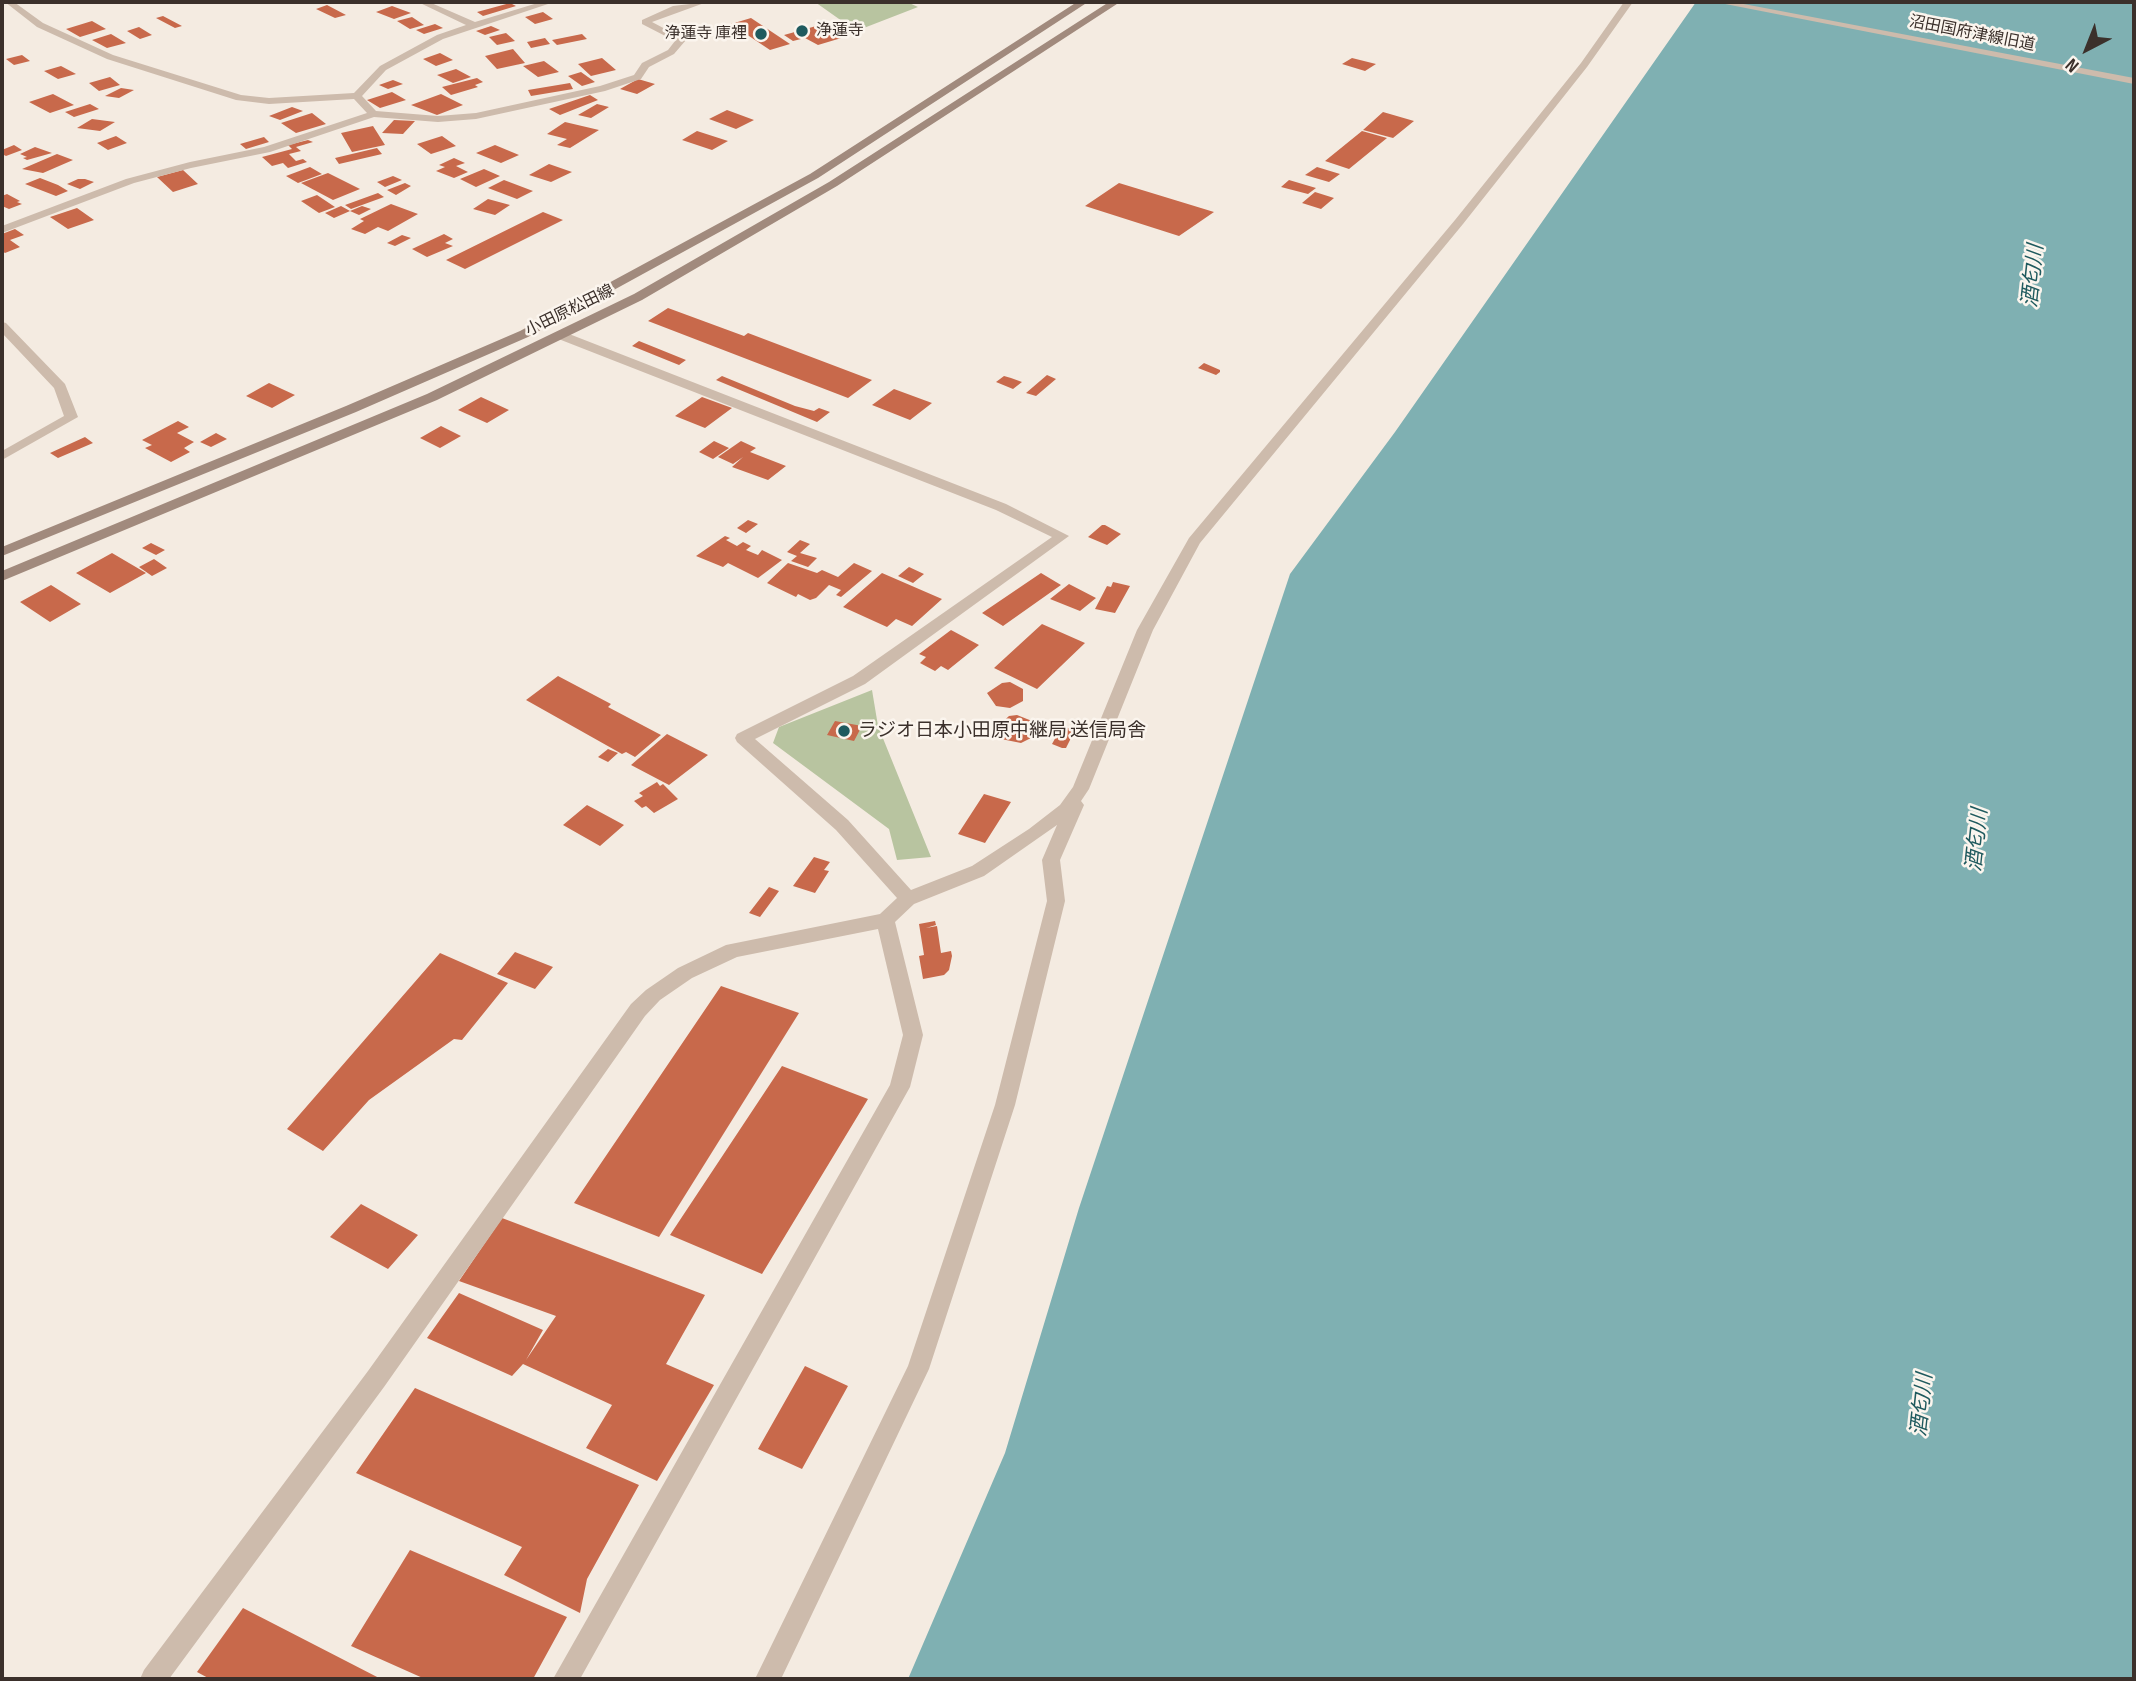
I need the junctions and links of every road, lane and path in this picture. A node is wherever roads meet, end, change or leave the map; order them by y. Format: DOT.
graph roads {
  1 [pos="9,2"];
  2 [pos="422,2"];
  3 [pos="550,2"];
  4 [pos="672,2"];
  5 [pos="702,2"];
  6 [pos="1083,2"];
  7 [pos="1115,2"];
  8 [pos="1628,2"];
  9 [pos="1720,2"];
  10 [pos="683,6"];
  11 [pos="474,25"];
  12 [pos="2134,81"];
  13 [pos="357,96"];
  14 [pos="373,114"];
  15 [pos="2,230"];
  16 [pos="2,326"];
  17 [pos="561,335"];
  18 [pos="2,456"];
  19 [pos="2,552"];
  20 [pos="2,576"];
  21 [pos="1082,789"];
  22 [pos="908,899"];
  23 [pos="885,920"];
  24 [pos="153,1679"];
  25 [pos="566,1679"];
  26 [pos="768,1679"];
  1 -- 13 [label="street"];
  2 -- 11 [label="street"];
  3 -- 11 [label="street"];
  4 -- 10 [label="street"];
  5 -- 10 [label="street"];
  6 -- 19 [label="main road, 小田原松田線"];
  7 -- 17 [label="main road, 小田原松田線"];
  8 -- 21 [label="street"];
  9 -- 12 [label="street, 沼田国府津線旧道"];
  10 -- 14 [label="street"];
  11 -- 13 [label="street"];
  13 -- 14 [label="street"];
  14 -- 15 [label="street"];
  16 -- 18 [label="street"];
  17 -- 20 [label="main road, 小田原松田線"];
  17 -- 22 [label="street"];
  21 -- 22 [label="street"];
  21 -- 26 [label="street"];
  22 -- 23 [label="street"];
  23 -- 24 [label="street"];
  23 -- 25 [label="street"];
}
